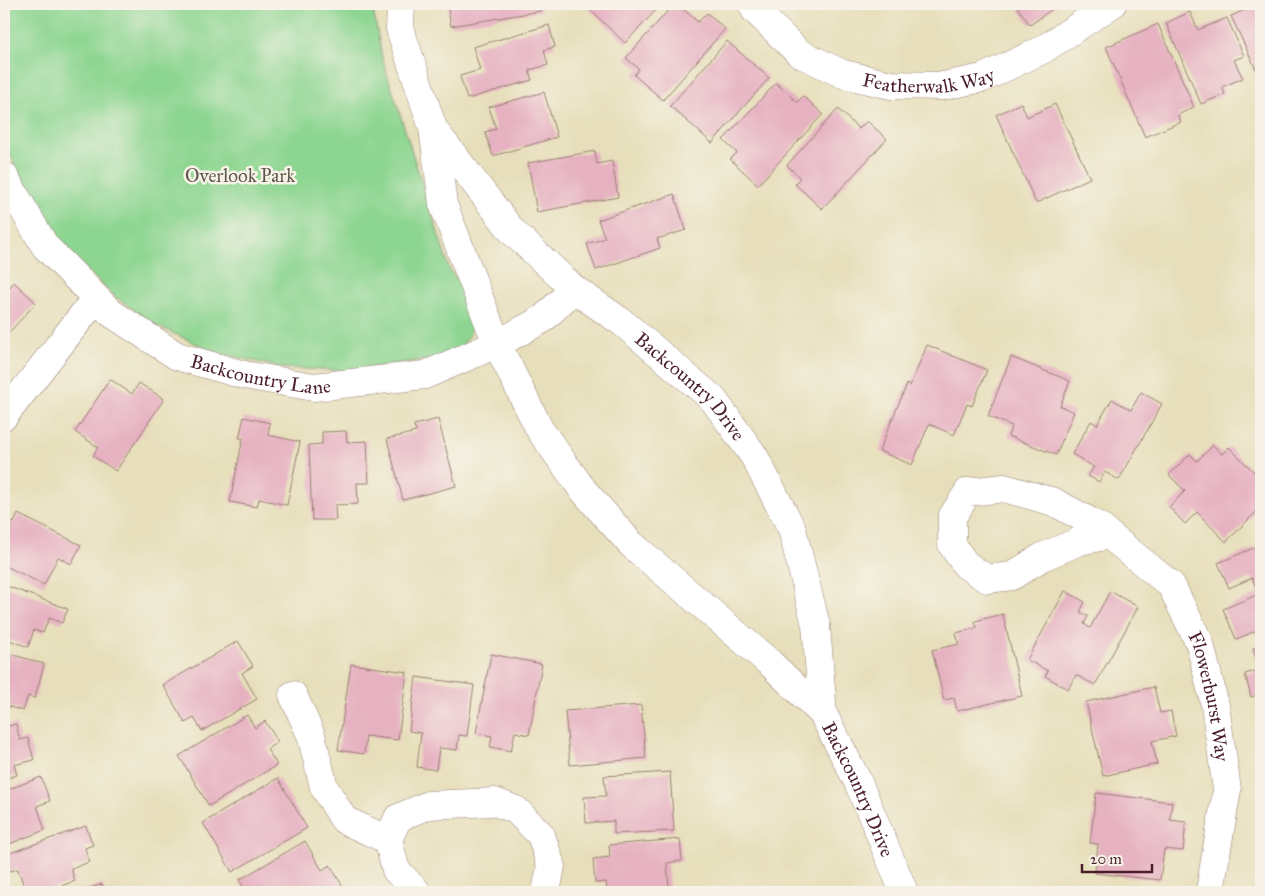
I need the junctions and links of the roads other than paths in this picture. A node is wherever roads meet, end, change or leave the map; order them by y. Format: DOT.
graph roads {
  1 [pos="401,4"];
  2 [pos="752,4"];
  3 [pos="1112,4"];
  4 [pos="433,128"];
  5 [pos="4,176"];
  6 [pos="574,289"];
  7 [pos="96,298"];
  8 [pos="497,344"];
  9 [pos="4,416"];
  10 [pos="1110,535"];
  11 [pos="293,695"];
  12 [pos="823,714"];
  13 [pos="388,840"];
  14 [pos="418,892"];
  15 [pos="546,892"];
  16 [pos="904,892"];
  17 [pos="1210,892"];
  1 -- 4 [label="street, Backcountry Drive"];
  2 -- 3 [label="street, Featherwalk Way"];
  4 -- 6 [label="street, Backcountry Drive"];
  4 -- 8 [label="street, Backcountry Drive"];
  5 -- 7 [label="street, Backcountry Lane"];
  6 -- 8 [label="street, Backcountry Lane"];
  6 -- 12 [label="street, Backcountry Drive"];
  7 -- 8 [label="street, Backcountry Lane"];
  7 -- 9 [label="street"];
  8 -- 12 [label="street, Backcountry Drive"];
  10 -- 10 [label="street, Flowerburst Way"];
  10 -- 17 [label="street, Flowerburst Way"];
  11 -- 13 [label="street"];
  12 -- 16 [label="street, Backcountry Drive"];
  13 -- 14 [label="street"];
  13 -- 15 [label="street"];
}
